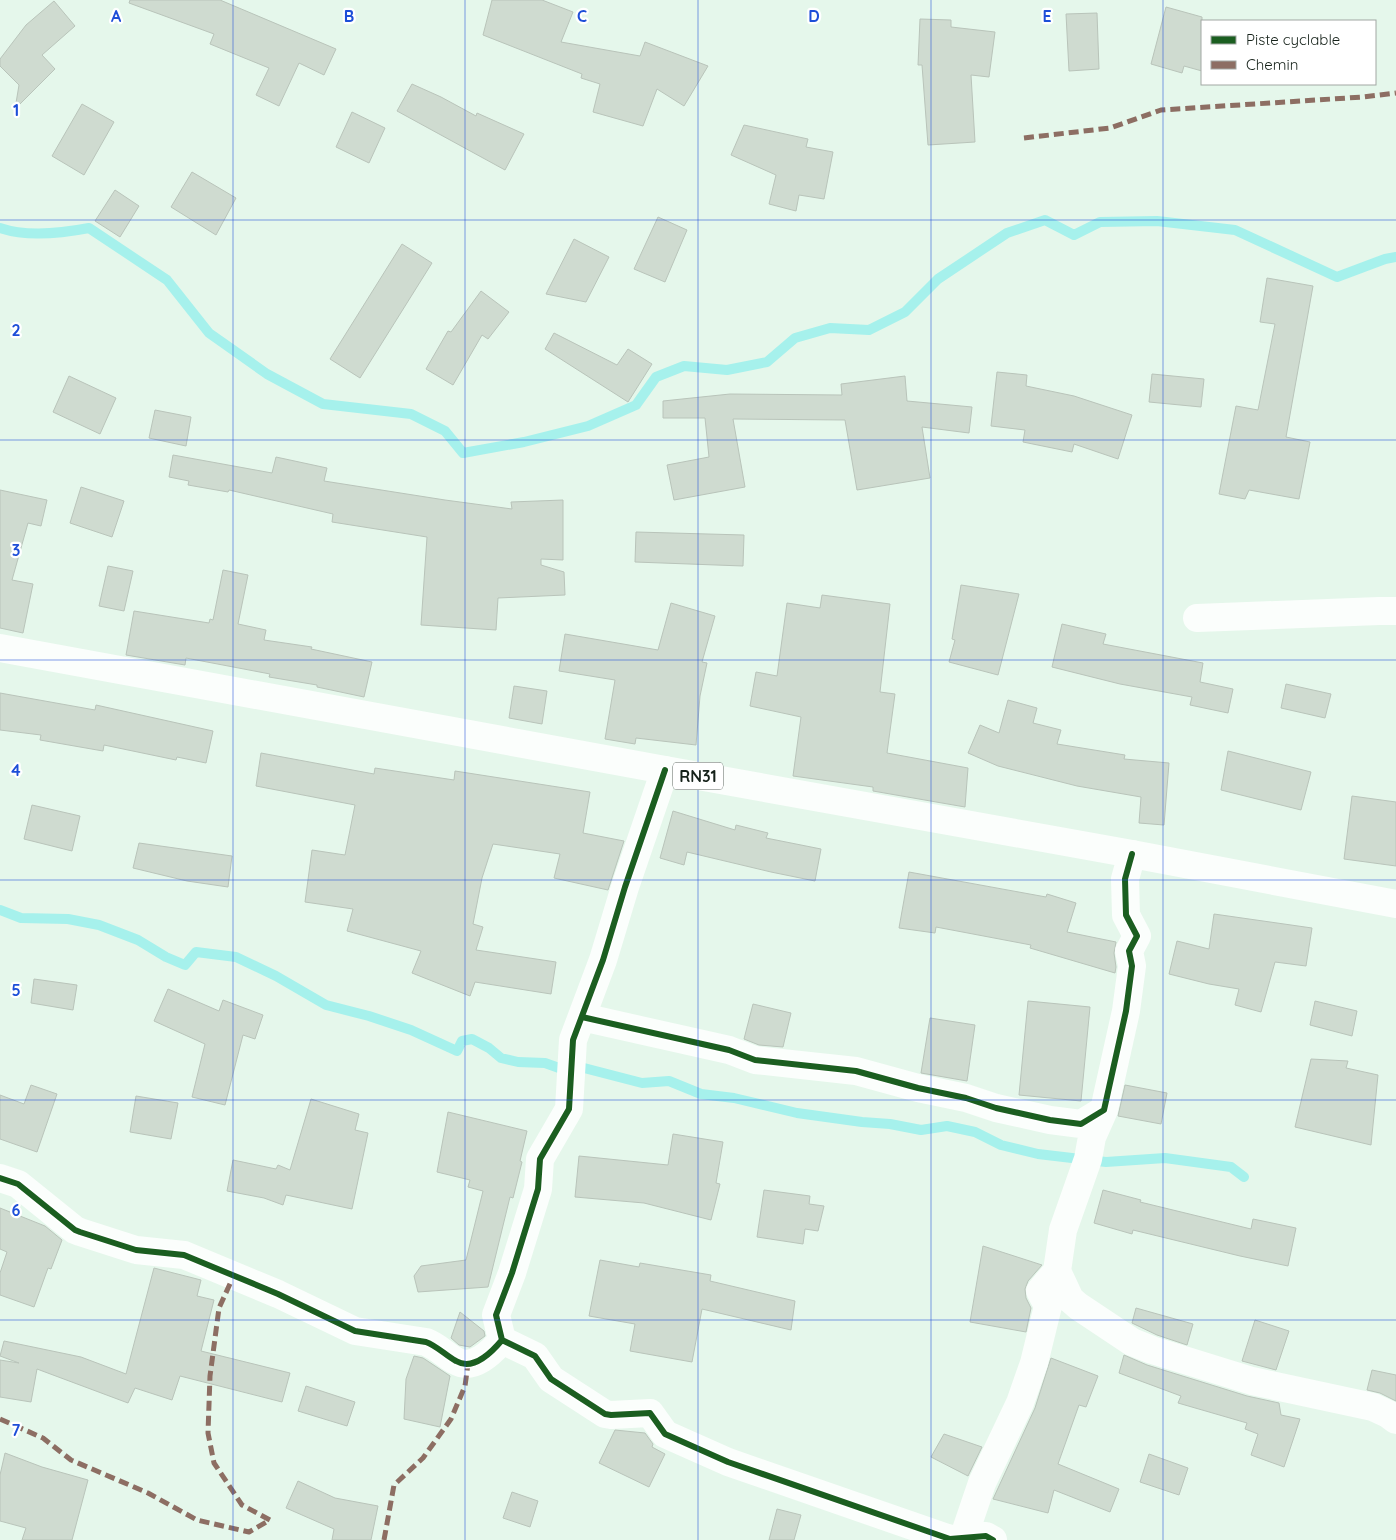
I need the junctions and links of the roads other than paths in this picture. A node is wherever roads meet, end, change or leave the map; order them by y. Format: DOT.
graph roads {
  1 [pos="1396,611"];
  2 [pos="1196,618"];
  3 [pos="0,648"];
  4 [pos="665,770"];
  5 [pos="1132,854"];
  6 [pos="1396,904"];
  7 [pos="582,1017"];
  8 [pos="1104,1110"];
  9 [pos="0,1178"];
  10 [pos="1058,1271"];
  11 [pos="502,1340"];
  12 [pos="1396,1420"];
  13 [pos="963,1539"];
  14 [pos="992,1540"];
  1 -- 2 [label="street"];
  3 -- 4 [label="street, RN31"];
  4 -- 5 [label="street, RN31"];
  4 -- 7 [label="street"];
  5 -- 6 [label="street, RN31"];
  5 -- 8 [label="street"];
  7 -- 8 [label="street"];
  7 -- 11 [label="street"];
  8 -- 10 [label="street"];
  9 -- 11 [label="street"];
  10 -- 12 [label="street"];
  10 -- 13 [label="street"];
  11 -- 13 [label="street"];
  13 -- 14 [label="street"];
}
